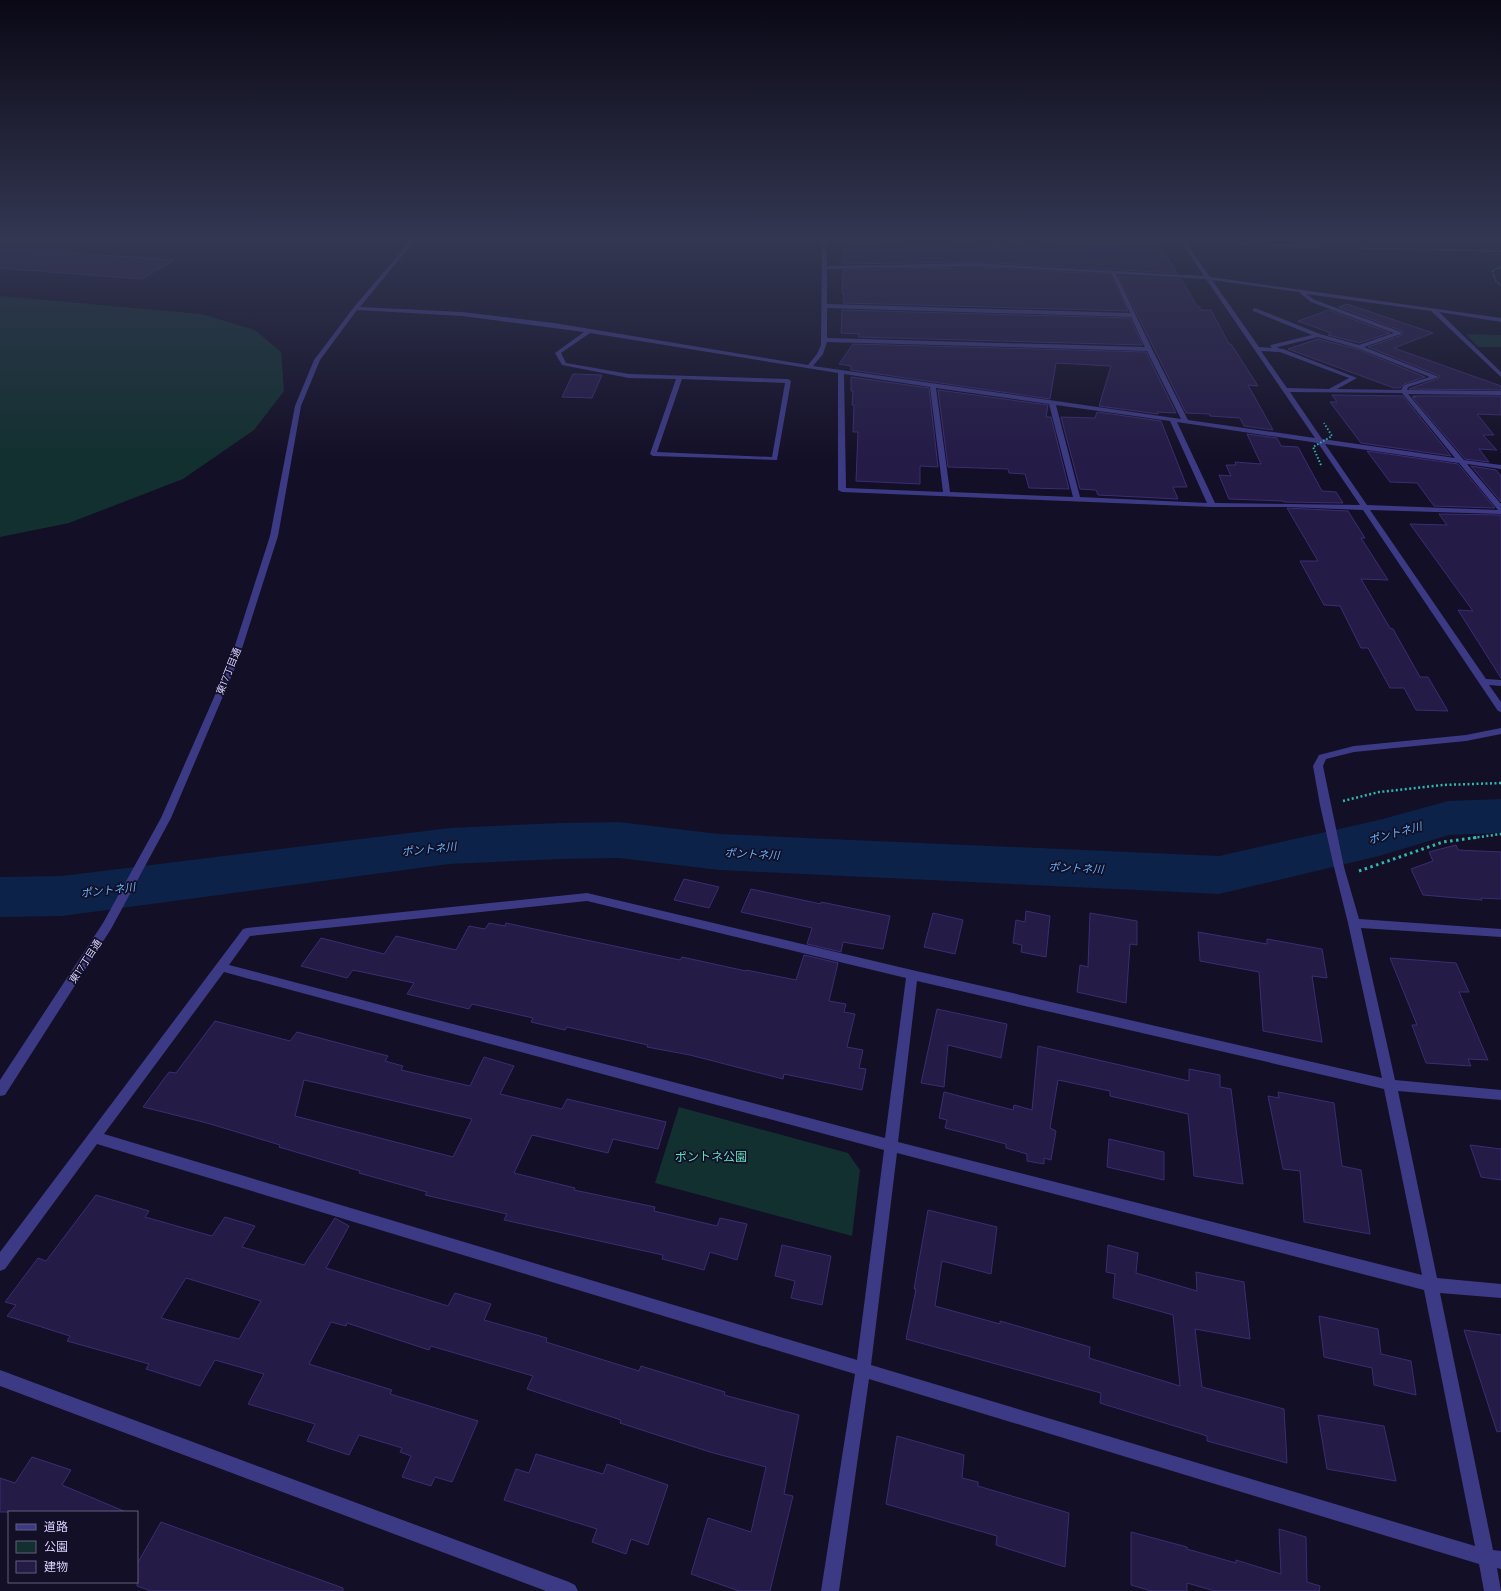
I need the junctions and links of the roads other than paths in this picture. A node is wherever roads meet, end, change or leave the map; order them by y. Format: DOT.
graph roads {
  1 [pos="352,313"];
  2 [pos="449,313"];
  3 [pos="824,313"];
  4 [pos="1073,313"];
  5 [pos="1232,313"];
  6 [pos="1263,313"];
  7 [pos="1346,313"];
  8 [pos="1436,313"];
  9 [pos="1455,313"];
  10 [pos="1133,315"];
  11 [pos="1501,320"];
  12 [pos="588,331"];
  13 [pos="1318,335"];
  14 [pos="824,340"];
  15 [pos="1359,347"];
  16 [pos="1149,349"];
  17 [pos="1256,349"];
  18 [pos="1280,350"];
  19 [pos="809,367"];
  20 [pos="841,372"];
  21 [pos="1501,375"];
  22 [pos="680,377"];
  23 [pos="933,386"];
  24 [pos="1285,390"];
  25 [pos="1330,390"];
  26 [pos="1403,391"];
  27 [pos="1501,393"];
  28 [pos="1052,403"];
  29 [pos="1173,420"];
  30 [pos="1186,422"];
  31 [pos="1320,441"];
  32 [pos="1462,462"];
  33 [pos="1501,467"];
  34 [pos="947,494"];
  35 [pos="1077,500"];
  36 [pos="1212,505"];
  37 [pos="1366,508"];
  38 [pos="1501,509"];
  39 [pos="1501,512"];
  40 [pos="1483,682"];
  41 [pos="1501,683"];
  42 [pos="1501,709"];
  43 [pos="1501,731"];
  44 [pos="1354,923"];
  45 [pos="1501,933"];
  46 [pos="221,967"];
  47 [pos="912,975"];
  48 [pos="1390,1086"];
  49 [pos="0,1091"];
  50 [pos="1501,1095"];
  51 [pos="94,1137"];
  52 [pos="892,1146"];
  53 [pos="0,1264"];
  54 [pos="1431,1285"];
  55 [pos="1501,1291"];
  56 [pos="863,1370"];
  57 [pos="0,1378"];
  58 [pos="1494,1559"];
  59 [pos="568,1591"];
  60 [pos="830,1591"];
  61 [pos="1493,1591"];
  1 -- 49 [label="street, 東17丁目通"];
  2 -- 12 [label="street"];
  3 -- 14 [label="street"];
  4 -- 10 [label="street"];
  5 -- 17 [label="street"];
  6 -- 13 [label="street"];
  7 -- 15 [label="street"];
  8 -- 21 [label="street"];
  9 -- 11 [label="street"];
  10 -- 16 [label="street"];
  12 -- 19 [label="street"];
  12 -- 22 [label="street"];
  13 -- 15 [label="street"];
  13 -- 18 [label="street"];
  14 -- 16 [label="street"];
  14 -- 19 [label="street"];
  15 -- 26 [label="street"];
  16 -- 30 [label="street"];
  17 -- 18 [label="street"];
  17 -- 24 [label="street"];
  18 -- 25 [label="street"];
  19 -- 20 [label="street"];
  20 -- 23 [label="street"];
  20 -- 34 [label="street"];
  22 -- 22 [label="street"];
  23 -- 28 [label="street"];
  23 -- 34 [label="street"];
  24 -- 25 [label="street"];
  24 -- 31 [label="street"];
  25 -- 26 [label="street"];
  26 -- 27 [label="street"];
  26 -- 32 [label="street"];
  28 -- 29 [label="street"];
  28 -- 35 [label="street"];
  29 -- 30 [label="street"];
  29 -- 36 [label="street"];
  30 -- 31 [label="street"];
  31 -- 32 [label="street"];
  31 -- 37 [label="street"];
  32 -- 33 [label="street"];
  32 -- 38 [label="street"];
  34 -- 35 [label="street"];
  35 -- 36 [label="street"];
  36 -- 37 [label="street"];
  37 -- 39 [label="street"];
  37 -- 40 [label="street"];
  40 -- 41 [label="street"];
  40 -- 42 [label="street"];
  43 -- 44 [label="street"];
  44 -- 45 [label="street"];
  44 -- 48 [label="street"];
  46 -- 47 [label="street"];
  46 -- 51 [label="street"];
  46 -- 52 [label="street"];
  47 -- 48 [label="street"];
  47 -- 52 [label="street"];
  48 -- 50 [label="street"];
  48 -- 54 [label="street"];
  51 -- 53 [label="street"];
  51 -- 56 [label="street"];
  52 -- 54 [label="street"];
  52 -- 56 [label="street"];
  54 -- 55 [label="street"];
  54 -- 58 [label="street"];
  56 -- 58 [label="street"];
  56 -- 60 [label="street"];
  57 -- 59 [label="street"];
  58 -- 61 [label="street"];
}
